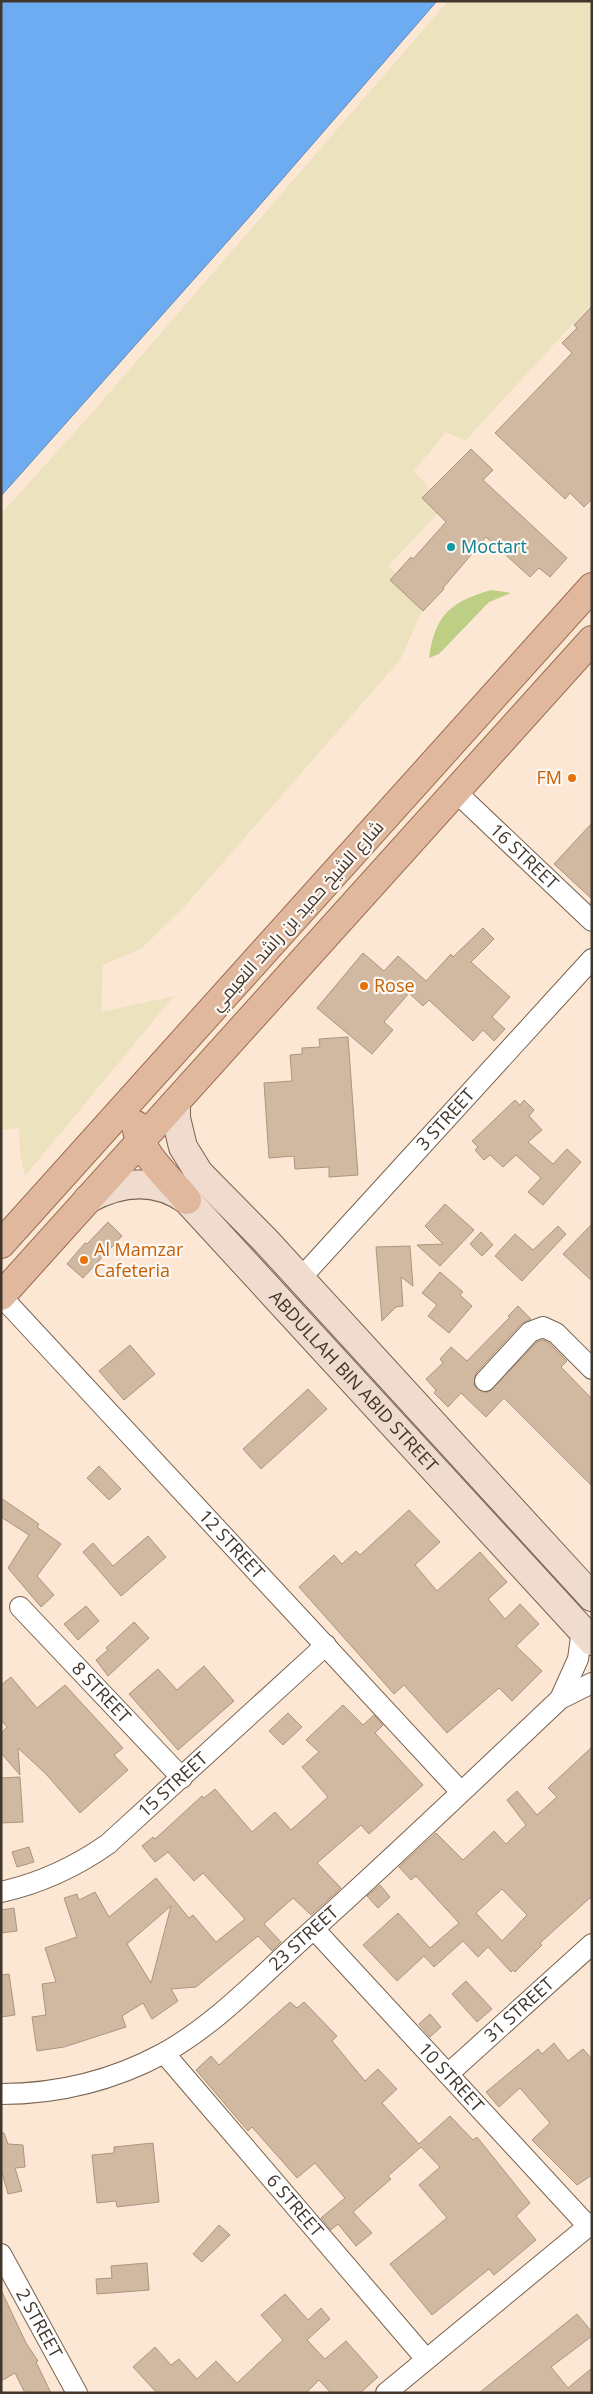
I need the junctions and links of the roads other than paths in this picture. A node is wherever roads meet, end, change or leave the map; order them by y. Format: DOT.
graph roads {
  1 [pos="592,587"];
  2 [pos="592,640"];
  3 [pos="456,792"];
  4 [pos="592,921"];
  5 [pos="592,959"];
  6 [pos="164,1063"];
  7 [pos="176,1102"];
  8 [pos="140,1141"];
  9 [pos="88,1199"];
  10 [pos="187,1200"];
  11 [pos="265,1240"];
  12 [pos="1,1244"];
  13 [pos="240,1260"];
  14 [pos="300,1279"];
  15 [pos="1,1296"];
  16 [pos="592,1369"];
  17 [pos="485,1381"];
  18 [pos="561,1563"];
  19 [pos="539,1584"];
  20 [pos="592,1597"];
  21 [pos="20,1607"];
  22 [pos="587,1635"];
  23 [pos="326,1645"];
  24 [pos="592,1683"];
  25 [pos="560,1699"];
  26 [pos="182,1778"];
  27 [pos="462,1792"];
  28 [pos="1,1892"];
  29 [pos="314,1929"];
  30 [pos="592,1944"];
  31 [pos="164,2053"];
  32 [pos="448,2074"];
  33 [pos="1,2094"];
  34 [pos="590,2225"];
  35 [pos="1,2254"];
  36 [pos="426,2359"];
  37 [pos="77,2393"];
  38 [pos="386,2393"];
  1 -- 6 [label="main road, شارع الشيخ حميد بن راشد النعيمي"];
  2 -- 3 [label="main road, شارع الشيخ حميد بن راشد النعيمي"];
  3 -- 4 [label="street, 16 STREET"];
  3 -- 7 [label="main road, شارع الشيخ حميد بن راشد النعيمي"];
  5 -- 14 [label="street, 3 STREET"];
  6 -- 8 [label="main road"];
  6 -- 12 [label="main road, شارع الشيخ حميد بن راشد النعيمي"];
  7 -- 8 [label="main road, شارع الشيخ حميد بن راشد النعيمي"];
  7 -- 11 [label="main road, ABDULLAH BIN ABID STREET"];
  8 -- 9 [label="main road, شارع الشيخ حميد بن راشد النعيمي"];
  8 -- 10 [label="main road"];
  9 -- 10 [label="main road, ABDULLAH BIN ABID STREET"];
  9 -- 15 [label="main road, شارع الشيخ حميد بن راشد النعيمي"];
  10 -- 13 [label="main road, ABDULLAH BIN ABID STREET"];
  11 -- 13 [label="main road"];
  11 -- 14 [label="main road, ABDULLAH BIN ABID STREET"];
  13 -- 19 [label="main road, ABDULLAH BIN ABID STREET"];
  14 -- 18 [label="main road, ABDULLAH BIN ABID STREET"];
  15 -- 23 [label="street, 12 STREET"];
  16 -- 17 [label="street"];
  18 -- 19 [label="main road"];
  18 -- 20 [label="main road, ABDULLAH BIN ABID STREET"];
  19 -- 22 [label="main road, ABDULLAH BIN ABID STREET"];
  21 -- 26 [label="street, 8 STREET"];
  22 -- 25 [label="street, 23 STREET"];
  23 -- 26 [label="street, 15 STREET"];
  23 -- 27 [label="street, 12 STREET"];
  24 -- 25 [label="street, 23 STREET"];
  25 -- 27 [label="street, 23 STREET"];
  26 -- 28 [label="street, 15 STREET"];
  27 -- 29 [label="street, 23 STREET"];
  29 -- 31 [label="street, 23 STREET"];
  29 -- 32 [label="street, 10 STREET"];
  30 -- 32 [label="street, 31 STREET"];
  31 -- 33 [label="street, 23 STREET"];
  31 -- 36 [label="street, 6 STREET"];
  32 -- 34 [label="street, 10 STREET"];
  34 -- 36 [label="street"];
  35 -- 37 [label="street, 2 STREET"];
  36 -- 38 [label="street"];
}
